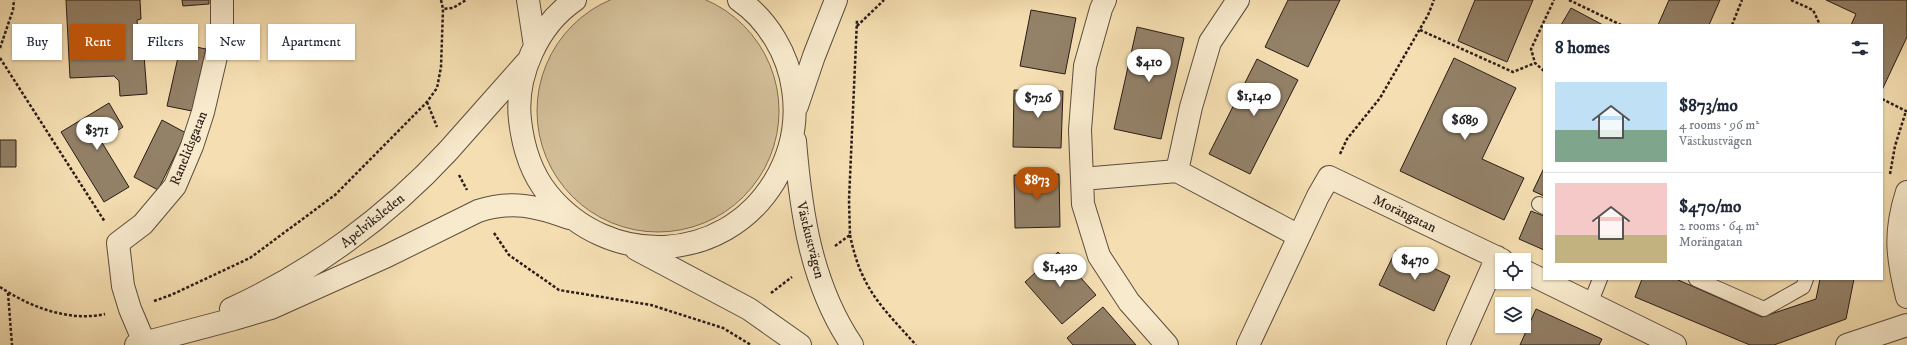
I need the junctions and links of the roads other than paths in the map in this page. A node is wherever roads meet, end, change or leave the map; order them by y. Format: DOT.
graph roads {
  1 [pos="222,0"];
  2 [pos="528,0"];
  3 [pos="575,0"];
  4 [pos="739,0"];
  5 [pos="836,0"];
  6 [pos="1105,0"];
  7 [pos="1238,0"];
  8 [pos="532,53"];
  9 [pos="794,120"];
  10 [pos="1176,171"];
  11 [pos="1082,179"];
  12 [pos="1907,192"];
  13 [pos="574,220"];
  14 [pos="1299,236"];
  15 [pos="628,244"];
  16 [pos="1495,257"];
  17 [pos="1495,267"];
  18 [pos="1531,274"];
  19 [pos="1600,280"];
  20 [pos="1698,280"];
  21 [pos="1806,280"];
  22 [pos="1907,297"];
  23 [pos="1590,304"];
  24 [pos="1907,325"];
  25 [pos="178,334"];
  26 [pos="140,344"];
  27 [pos="800,345"];
  28 [pos="852,345"];
  29 [pos="1167,345"];
  30 [pos="1248,345"];
  31 [pos="1458,345"];
  32 [pos="1674,345"];
  33 [pos="1846,345"];
  1 -- 26 [label="street, Ranelidsgatan"];
  2 -- 8 [label="street"];
  3 -- 8 [label="street"];
  4 -- 9 [label="street"];
  5 -- 9 [label="street, Västkustvägen"];
  6 -- 11 [label="street"];
  7 -- 10 [label="street"];
  8 -- 13 [label="street"];
  8 -- 25 [label="street, Apelviksleden"];
  9 -- 15 [label="street"];
  9 -- 28 [label="street, Västkustvägen"];
  10 -- 11 [label="street"];
  10 -- 14 [label="street"];
  11 -- 29 [label="street"];
  12 -- 22 [label="street"];
  13 -- 15 [label="street"];
  13 -- 25 [label="street, Apelviksleden"];
  14 -- 16 [label="street, Morängatan"];
  14 -- 30 [label="street"];
  15 -- 27 [label="street"];
  17 -- 31 [label="street"];
  18 -- 23 [label="street"];
  19 -- 23 [label="lane"];
  20 -- 21 [label="lane"];
  23 -- 32 [label="street"];
  24 -- 33 [label="street"];
  25 -- 26 [label="street, Apelviksleden"];
}
